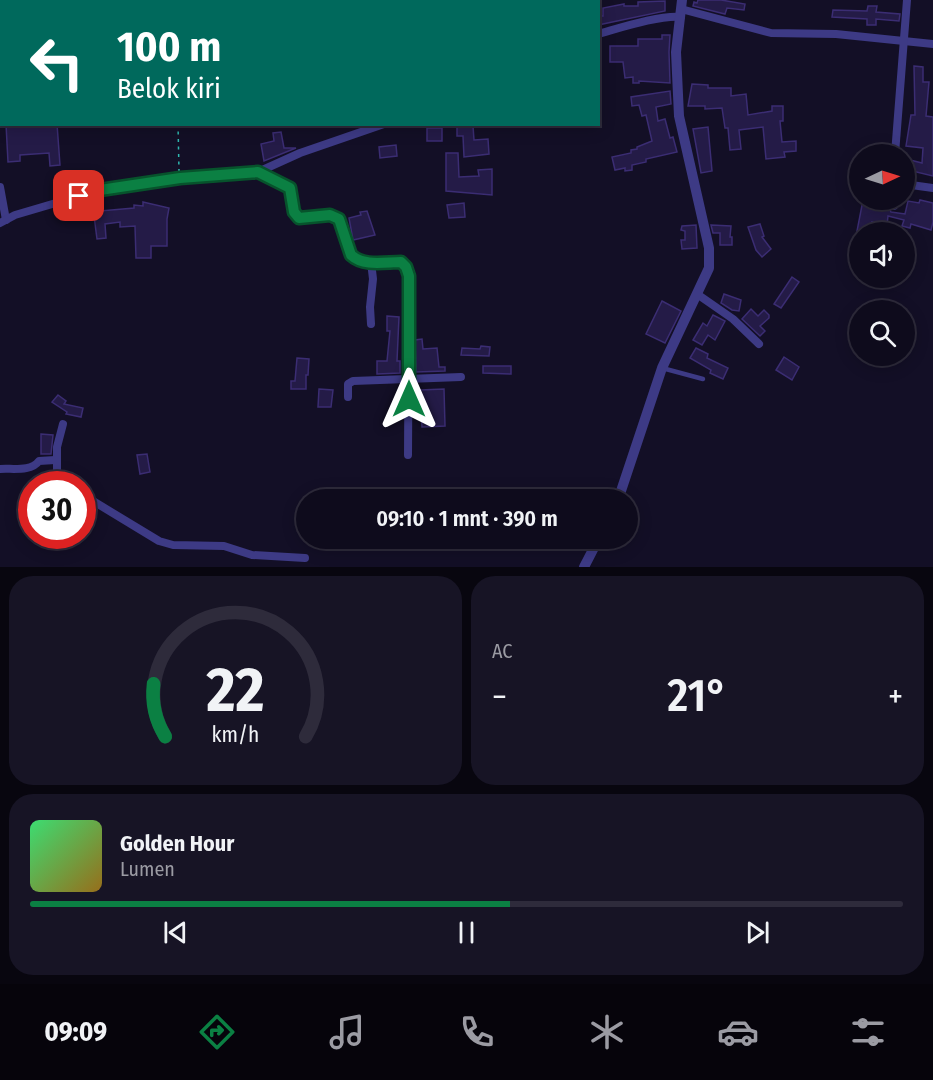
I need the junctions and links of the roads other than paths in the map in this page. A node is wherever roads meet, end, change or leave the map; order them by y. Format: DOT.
graph roads {
  1 [pos="907,0"];
  2 [pos="681,9"];
  3 [pos="600,33"];
  4 [pos="903,42"];
  5 [pos="933,45"];
  6 [pos="378,126"];
  7 [pos="896,144"];
  8 [pos="258,172"];
  9 [pos="915,186"];
  10 [pos="0,187"];
  11 [pos="933,188"];
  12 [pos="3,222"];
  13 [pos="372,262"];
  14 [pos="697,294"];
  15 [pos="371,324"];
  16 [pos="759,344"];
  17 [pos="662,368"];
  18 [pos="461,377"];
  19 [pos="703,379"];
  20 [pos="410,381"];
  21 [pos="348,397"];
  22 [pos="63,424"];
  23 [pos="408,455"];
  24 [pos="55,460"];
  25 [pos="0,469"];
  26 [pos="56,471"];
  27 [pos="622,489"];
  28 [pos="96,503"];
  29 [pos="593,549"];
  30 [pos="305,558"];
  31 [pos="584,567"];
  1 -- 4 [label="street"];
  2 -- 3 [label="street"];
  2 -- 4 [label="street"];
  2 -- 14 [label="street"];
  4 -- 5 [label="street"];
  4 -- 7 [label="street"];
  6 -- 8 [label="street"];
  8 -- 12 [label="street"];
  8 -- 13 [label="street"];
  9 -- 11 [label="street"];
  10 -- 12 [label="street"];
  13 -- 15 [label="street"];
  13 -- 20 [label="street"];
  14 -- 16 [label="street"];
  14 -- 17 [label="street"];
  17 -- 19 [label="lane"];
  17 -- 27 [label="street"];
  18 -- 20 [label="street"];
  20 -- 21 [label="street"];
  20 -- 23 [label="street"];
  22 -- 24 [label="street"];
  24 -- 25 [label="street"];
  24 -- 26 [label="street"];
  28 -- 30 [label="street"];
  29 -- 31 [label="street"];
}
